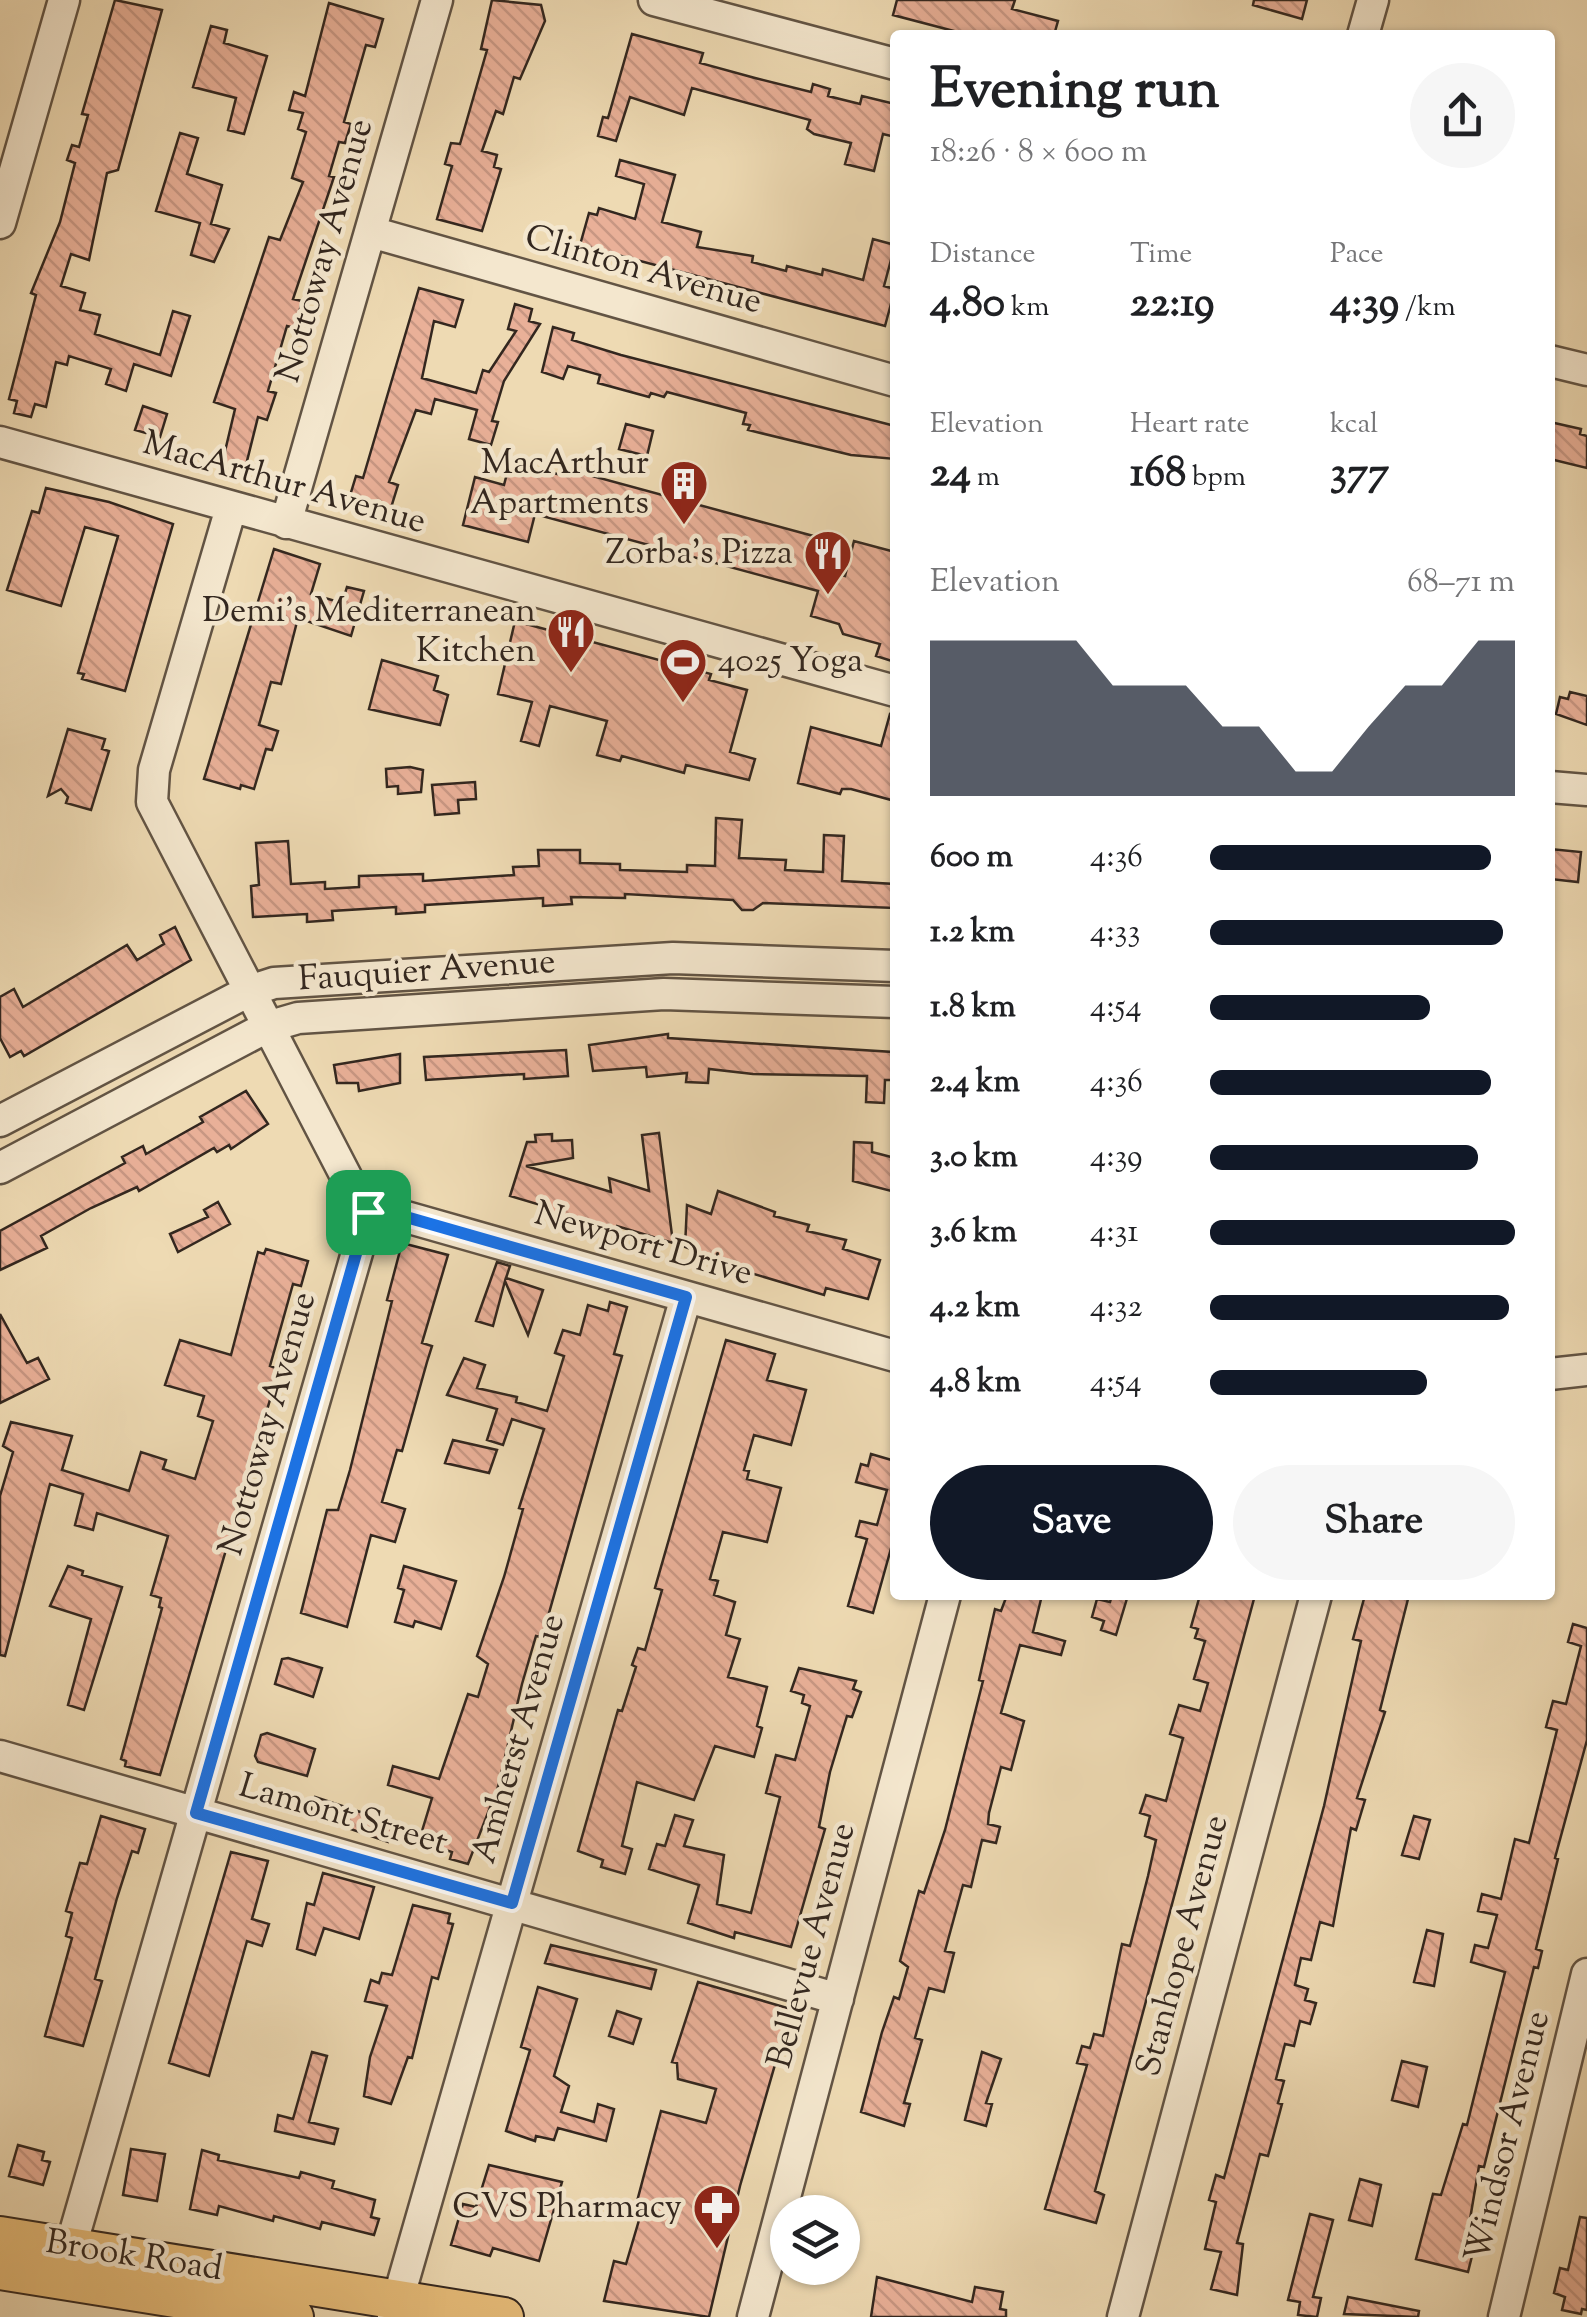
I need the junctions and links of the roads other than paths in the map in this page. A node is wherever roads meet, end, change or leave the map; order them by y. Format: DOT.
graph roads {
  1 [pos="64,0"];
  2 [pos="438,0"];
  3 [pos="654,0"];
  4 [pos="1372,0"];
  5 [pos="1364,30"];
  6 [pos="890,63"];
  7 [pos="0,222"];
  8 [pos="372,232"];
  9 [pos="1555,362"];
  10 [pos="1587,370"];
  11 [pos="890,380"];
  12 [pos="0,442"];
  13 [pos="231,508"];
  14 [pos="286,523"];
  15 [pos="890,691"];
  16 [pos="1555,787"];
  17 [pos="1587,790"];
  18 [pos="890,966"];
  19 [pos="248,990"];
  20 [pos="890,1002"];
  21 [pos="267,1027"];
  22 [pos="0,1122"];
  23 [pos="0,1168"];
  24 [pos="368,1212"];
  25 [pos="686,1297"];
  26 [pos="890,1355"];
  27 [pos="1587,1370"];
  28 [pos="1555,1373"];
  29 [pos="944,1600"];
  30 [pos="1315,1600"];
  31 [pos="0,1756"];
  32 [pos="196,1813"];
  33 [pos="512,1903"];
  34 [pos="1587,1974"];
  35 [pos="838,1998"];
  36 [pos="0,2236"];
  37 [pos="66,2264"];
  38 [pos="0,2270"];
  39 [pos="395,2308"];
  40 [pos="294,2317"];
  41 [pos="504,2317"];
  42 [pos="753,2317"];
  43 [pos="1123,2317"];
  44 [pos="1504,2317"];
  1 -- 7 [label="street"];
  2 -- 8 [label="street, Nottoway Avenue"];
  3 -- 6 [label="street"];
  4 -- 5 [label="street"];
  8 -- 11 [label="street, Clinton Avenue"];
  8 -- 14 [label="street, Nottoway Avenue"];
  9 -- 10 [label="street"];
  12 -- 13 [label="street, MacArthur Avenue"];
  13 -- 14 [label="street, MacArthur Avenue"];
  13 -- 19 [label="street"];
  14 -- 15 [label="street, MacArthur Avenue"];
  16 -- 17 [label="street"];
  18 -- 19 [label="street, Fauquier Avenue"];
  19 -- 21 [label="street"];
  19 -- 22 [label="street, Fauquier Avenue"];
  20 -- 21 [label="street, Fauquier Avenue"];
  21 -- 23 [label="street, Fauquier Avenue"];
  21 -- 24 [label="street"];
  24 -- 25 [label="street, Newport Drive"];
  24 -- 32 [label="street, Nottoway Avenue"];
  25 -- 26 [label="street, Newport Drive"];
  25 -- 33 [label="street, Amherst Avenue"];
  27 -- 28 [label="street"];
  29 -- 35 [label="street, Bellevue Avenue"];
  30 -- 43 [label="street, Stanhope Avenue"];
  31 -- 32 [label="street, Lamont Street"];
  32 -- 33 [label="street, Lamont Street"];
  32 -- 37 [label="street, Nottoway Avenue"];
  33 -- 35 [label="street, Lamont Street"];
  33 -- 39 [label="street, Amherst Avenue"];
  34 -- 44 [label="street, Windsor Avenue"];
  35 -- 42 [label="street, Bellevue Avenue"];
  36 -- 37 [label="main road, Brook Road"];
  37 -- 38 [label="main road, Brook Road"];
  37 -- 39 [label="main road, Brook Road"];
  37 -- 40 [label="main road, Brook Road"];
  39 -- 41 [label="main road, Brook Road"];
}
